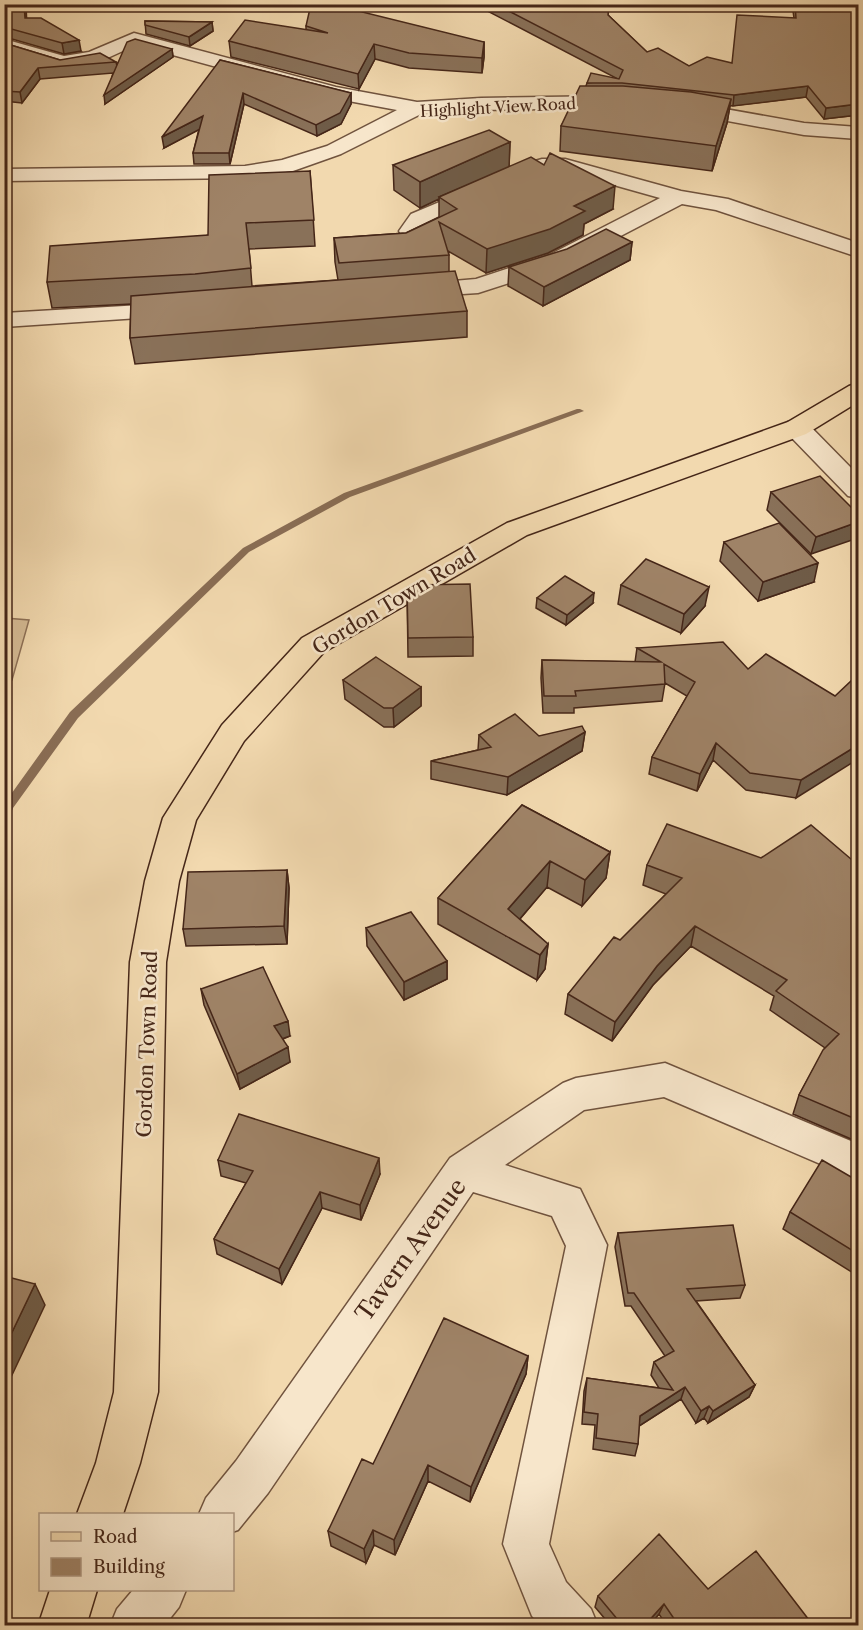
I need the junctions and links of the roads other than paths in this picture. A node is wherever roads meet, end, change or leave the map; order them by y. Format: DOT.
graph roads {
  1 [pos="4,45"];
  2 [pos="632,103"];
  3 [pos="666,106"];
  4 [pos="417,108"];
  5 [pos="858,133"];
  6 [pos="522,173"];
  7 [pos="4,175"];
  8 [pos="502,182"];
  9 [pos="679,197"];
  10 [pos="410,231"];
  11 [pos="858,250"];
  12 [pos="399,291"];
  13 [pos="199,309"];
  14 [pos="4,320"];
  15 [pos="858,391"];
  16 [pos="797,428"];
  17 [pos="858,490"];
  18 [pos="858,1162"];
  19 [pos="464,1171"];
  20 [pos="101,1513"];
  21 [pos="224,1513"];
  22 [pos="74,1591"];
  23 [pos="161,1591"];
  24 [pos="62,1626"];
  25 [pos="134,1626"];
  26 [pos="574,1626"];
  1 -- 4 [label="street"];
  2 -- 4 [label="street, Highlight View Road"];
  3 -- 5 [label="street"];
  4 -- 7 [label="street, Highlight View Road"];
  6 -- 9 [label="street"];
  8 -- 10 [label="street"];
  9 -- 11 [label="street"];
  9 -- 12 [label="street"];
  13 -- 14 [label="street"];
  15 -- 16 [label="main road, Gordon Town Road"];
  16 -- 17 [label="street"];
  16 -- 20 [label="main road, Gordon Town Road"];
  18 -- 19 [label="street"];
  19 -- 21 [label="street, Tavern Avenue"];
  19 -- 26 [label="street, Tavern Avenue"];
  22 -- 24 [label="main road"];
  23 -- 25 [label="street"];
}
